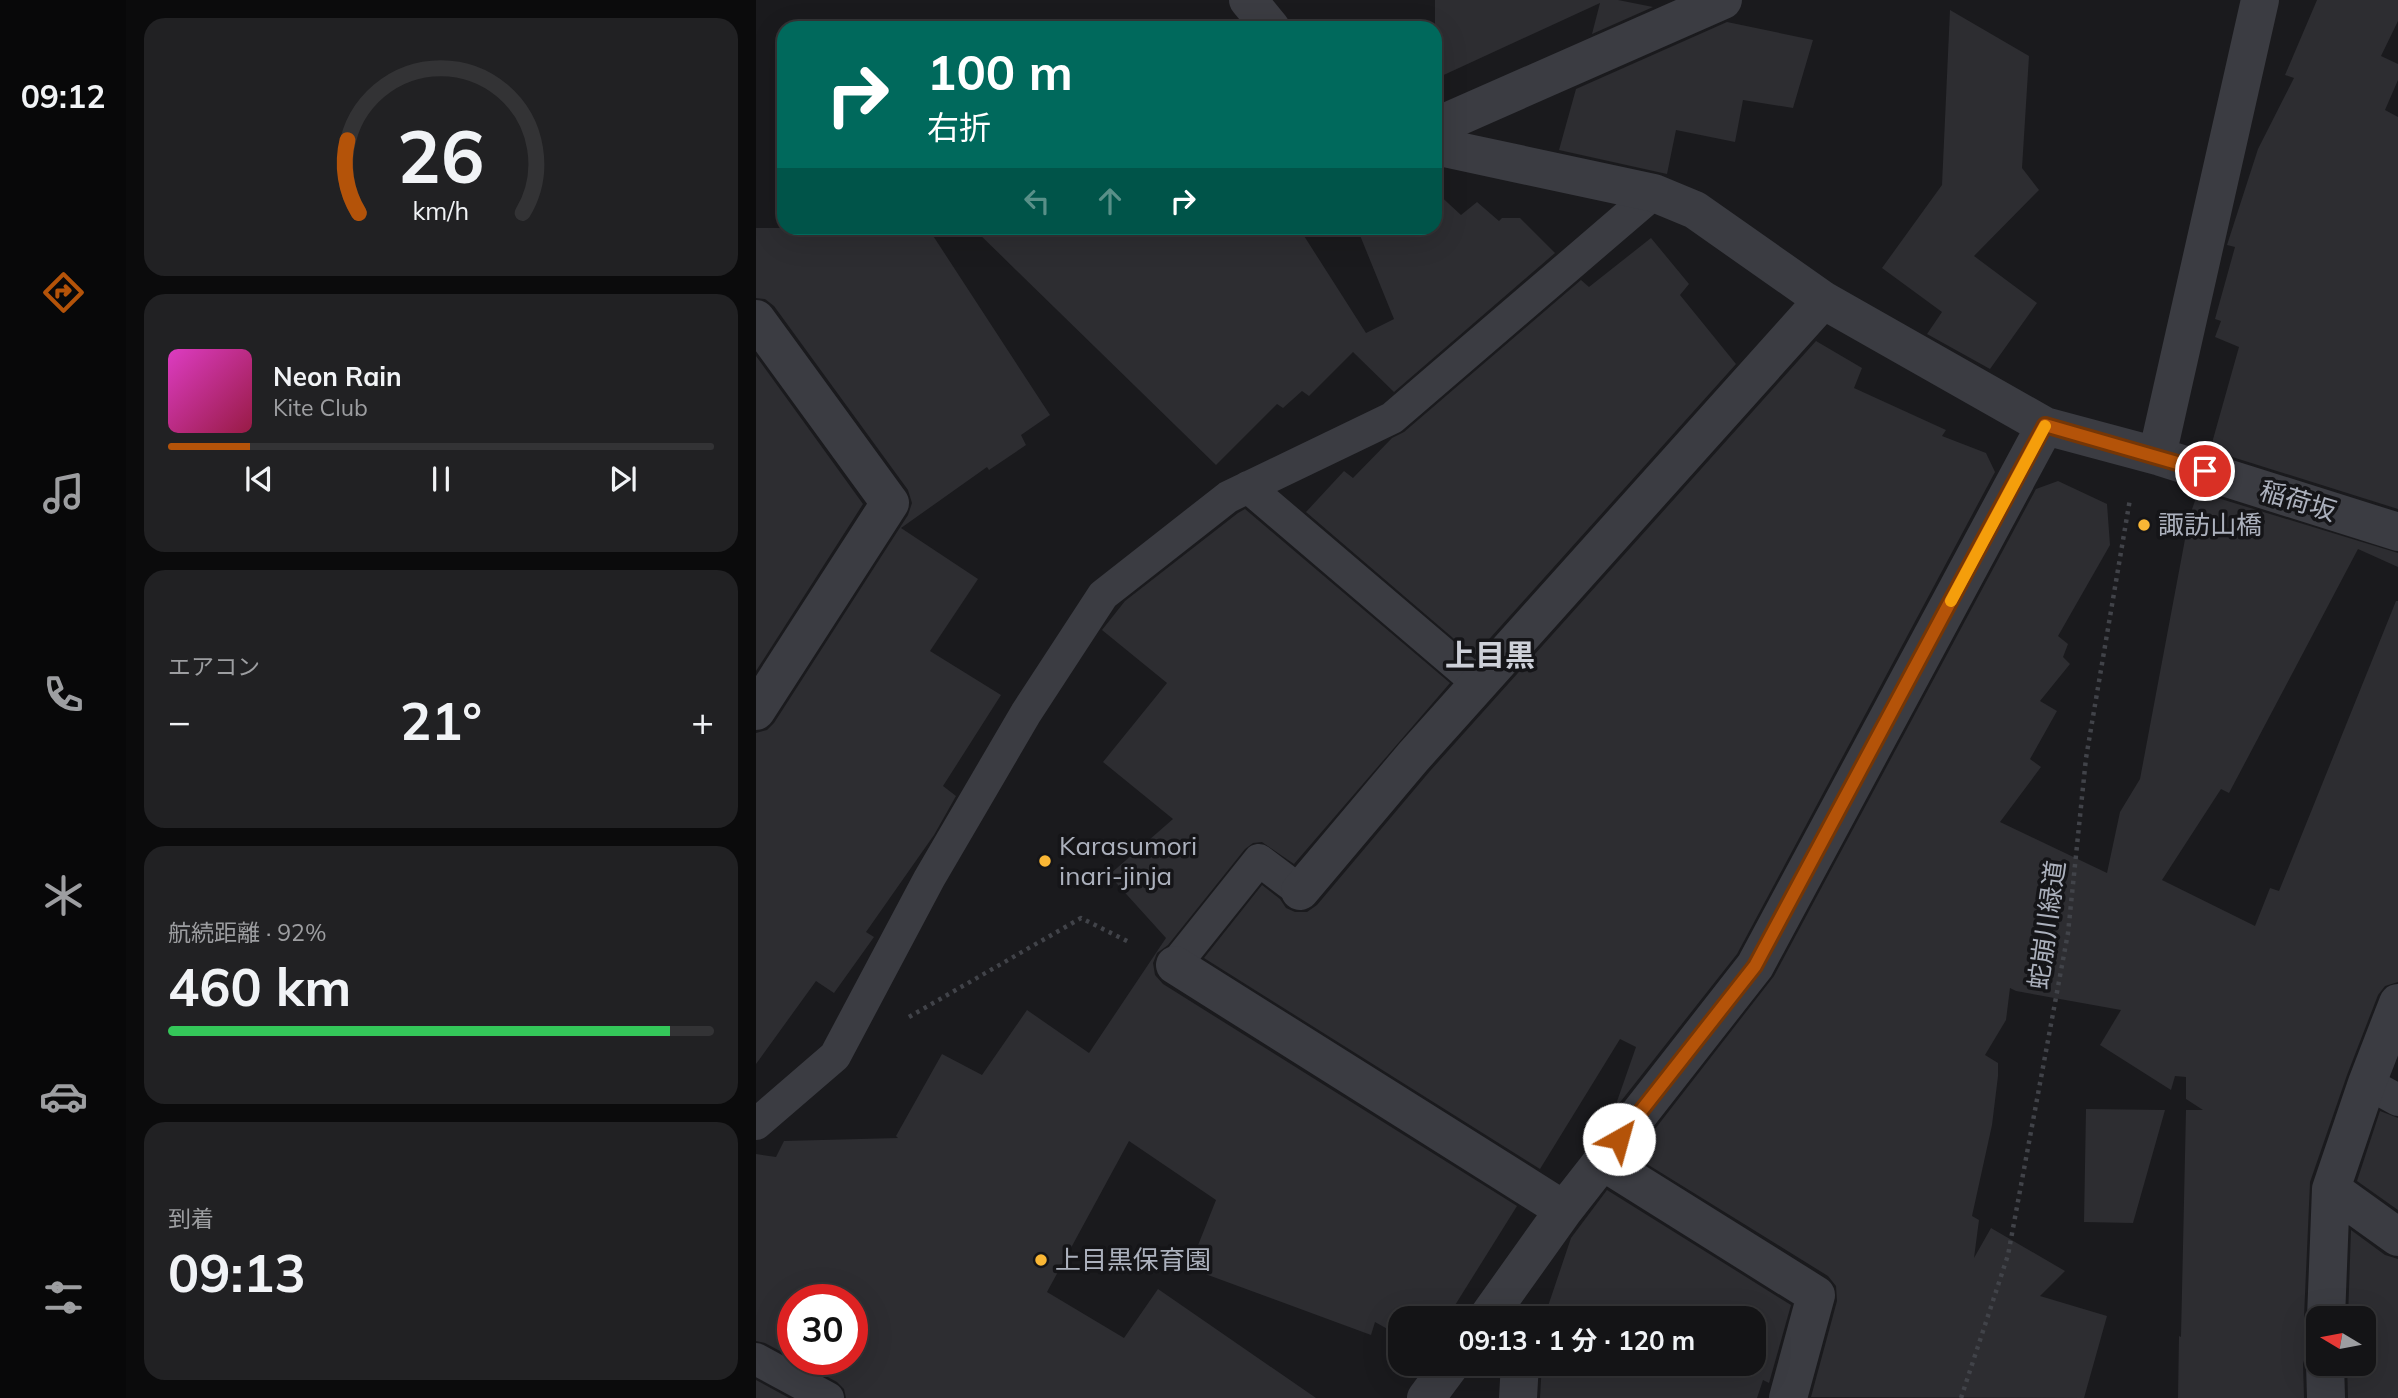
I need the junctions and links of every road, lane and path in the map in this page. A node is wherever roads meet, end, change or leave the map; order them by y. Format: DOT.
graph roads {
  1 [pos="1248,0"];
  2 [pos="1723,0"];
  3 [pos="2260,0"];
  4 [pos="1265,21"];
  5 [pos="1442,124"];
  6 [pos="1442,148"];
  7 [pos="1654,193"];
  8 [pos="1823,300"];
  9 [pos="756,319"];
  10 [pos="2045,425"];
  11 [pos="2148,454"];
  12 [pos="1248,487"];
  13 [pos="2398,532"];
  14 [pos="1479,684"];
  15 [pos="756,710"];
  16 [pos="1300,891"];
  17 [pos="1175,965"];
  18 [pos="2398,1003"];
  19 [pos="904,1019"];
  20 [pos="2383,1092"];
  21 [pos="756,1124"];
  22 [pos="1602,1161"];
  23 [pos="2331,1189"];
  24 [pos="1564,1210"];
  25 [pos="2398,1237"];
  26 [pos="1519,1275"];
  27 [pos="1496,1306"];
  28 [pos="1520,1306"];
  29 [pos="2326,1306"];
  30 [pos="756,1359"];
  31 [pos="1442,1376"];
  32 [pos="1519,1376"];
  33 [pos="2325,1376"];
  34 [pos="828,1398"];
  35 [pos="1426,1398"];
  36 [pos="1518,1398"];
  37 [pos="1788,1398"];
  38 [pos="1961,1398"];
  39 [pos="2326,1398"];
  1 -- 4 [label="street"];
  2 -- 5 [label="street"];
  3 -- 11 [label="street"];
  6 -- 7 [label="street, 稲荷坂"];
  7 -- 8 [label="street, 稲荷坂"];
  7 -- 12 [label="lane"];
  8 -- 10 [label="street, 稲荷坂"];
  8 -- 14 [label="street"];
  9 -- 15 [label="street"];
  10 -- 11 [label="street, 稲荷坂"];
  10 -- 22 [label="street"];
  11 -- 13 [label="street, 稲荷坂"];
  11 -- 38 [label="path, 蛇崩川緑道"];
  12 -- 14 [label="lane"];
  12 -- 21 [label="lane"];
  14 -- 16 [label="street"];
  16 -- 17 [label="lane"];
  17 -- 19 [label="path"];
  17 -- 24 [label="street"];
  18 -- 20 [label="street"];
  20 -- 23 [label="street"];
  22 -- 24 [label="street"];
  22 -- 37 [label="street"];
  23 -- 25 [label="street"];
  23 -- 29 [label="street"];
  24 -- 26 [label="street"];
  26 -- 27 [label="street"];
  26 -- 28 [label="street"];
  30 -- 34 [label="lane"];
  31 -- 35 [label="street"];
  32 -- 36 [label="street"];
  33 -- 39 [label="street"];
}
